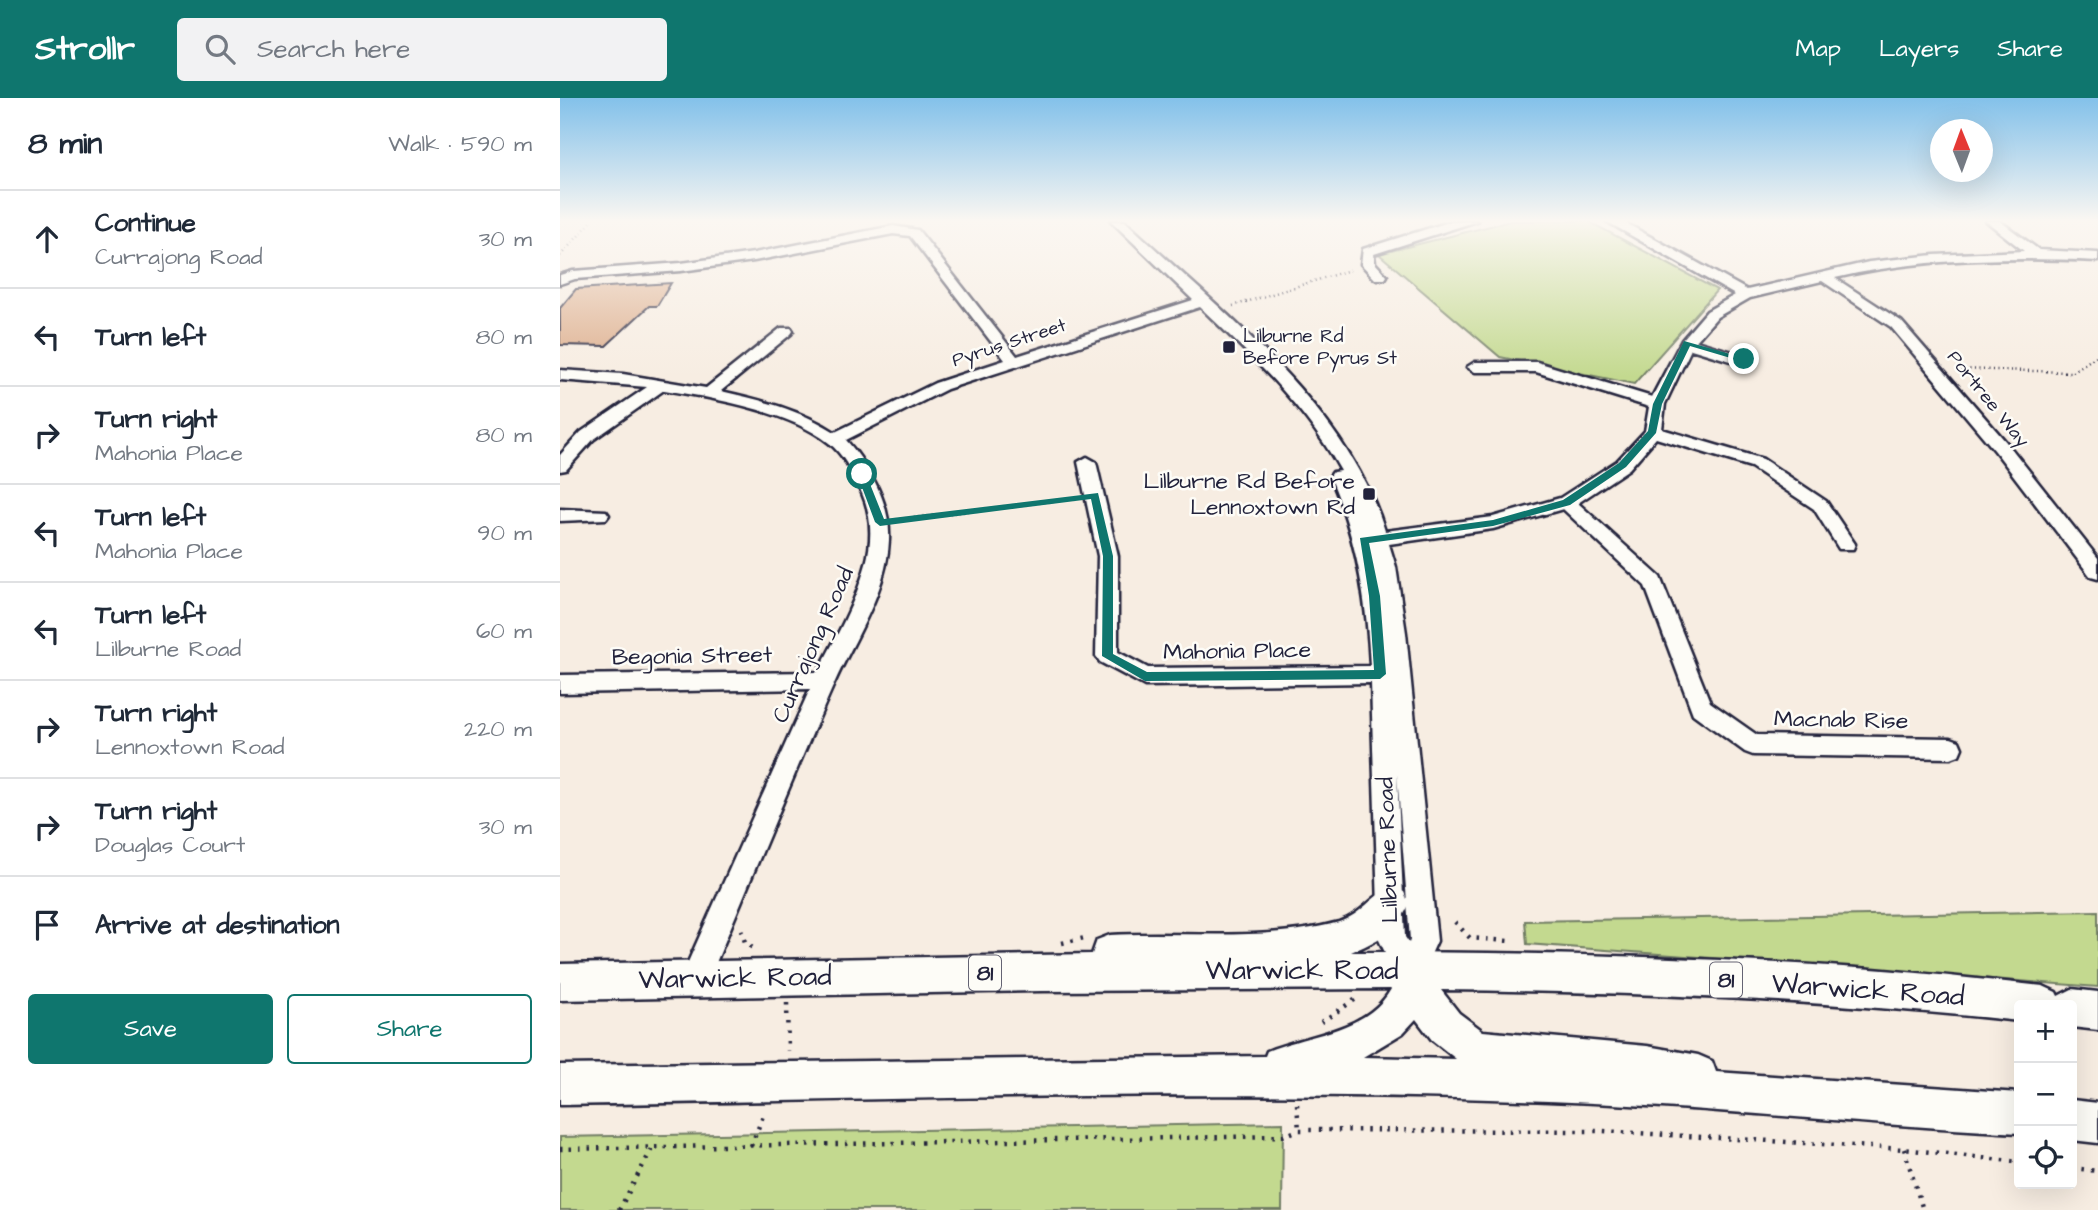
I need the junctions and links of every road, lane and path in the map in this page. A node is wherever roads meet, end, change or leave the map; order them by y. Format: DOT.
graph roads {
  1 [pos="601,273"];
  2 [pos="945,273"];
  3 [pos="1163,273"];
  4 [pos="1168,273"];
  5 [pos="1340,273"];
  6 [pos="1377,273"];
  7 [pos="1705,273"];
  8 [pos="1837,273"];
  9 [pos="1380,276"];
  10 [pos="1823,276"];
  11 [pos="560,279"];
  12 [pos="1745,295"];
  13 [pos="1197,303"];
  14 [pos="1224,309"];
  15 [pos="786,331"];
  16 [pos="1687,343"];
  17 [pos="2098,355"];
  18 [pos="1744,359"];
  19 [pos="1013,361"];
  20 [pos="1475,367"];
  21 [pos="1936,368"];
  22 [pos="560,375"];
  23 [pos="662,384"];
  24 [pos="707,395"];
  25 [pos="1657,404"];
  26 [pos="1653,432"];
  27 [pos="835,439"];
  28 [pos="1087,462"];
  29 [pos="560,466"];
  30 [pos="1095,495"];
  31 [pos="1566,502"];
  32 [pos="892,510"];
  33 [pos="560,515"];
  34 [pos="600,515"];
  35 [pos="1371,539"];
  36 [pos="1846,544"];
  37 [pos="2098,572"];
  38 [pos="1390,674"];
  39 [pos="825,680"];
  40 [pos="560,684"];
  41 [pos="1951,748"];
  42 [pos="1392,904"];
  43 [pos="738,923"];
  44 [pos="1092,937"];
  45 [pos="1053,958"];
  46 [pos="701,965"];
  47 [pos="1365,971"];
  48 [pos="1409,971"];
  49 [pos="792,977"];
  50 [pos="560,982"];
  51 [pos="2014,1002"];
  52 [pos="2077,1009"];
  53 [pos="2098,1011"];
  54 [pos="1320,1023"];
  55 [pos="1200,1077"];
  56 [pos="776,1082"];
  57 [pos="560,1085"];
  58 [pos="1801,1097"];
  59 [pos="2014,1113"];
  60 [pos="2077,1121"];
  61 [pos="2098,1123"];
  62 [pos="751,1146"];
  63 [pos="653,1147"];
  64 [pos="560,1149"];
  65 [pos="1904,1149"];
  66 [pos="2014,1161"];
  67 [pos="2077,1169"];
  68 [pos="2098,1171"];
  69 [pos="619,1210"];
  70 [pos="1923,1210"];
  1 -- 11 [label="street"];
  2 -- 19 [label="street"];
  3 -- 13 [label="street, Lilburne Road"];
  4 -- 13 [label="street, Lilburne Road"];
  5 -- 14 [label="path"];
  6 -- 9 [label="street"];
  7 -- 12 [label="street"];
  8 -- 10 [label="street"];
  10 -- 12 [label="street"];
  10 -- 21 [label="street, Portree Way"];
  12 -- 16 [label="street"];
  13 -- 19 [label="street, Pyrus Street"];
  13 -- 35 [label="street, Lilburne Road"];
  15 -- 24 [label="street"];
  16 -- 18 [label="street"];
  16 -- 25 [label="street"];
  17 -- 21 [label="path"];
  19 -- 27 [label="street, Pyrus Street"];
  20 -- 25 [label="street"];
  21 -- 37 [label="street, Portree Way"];
  22 -- 23 [label="street, Currajong Road"];
  23 -- 24 [label="street, Currajong Road"];
  23 -- 29 [label="street"];
  24 -- 27 [label="street, Currajong Road"];
  25 -- 26 [label="street"];
  26 -- 31 [label="street"];
  26 -- 36 [label="street"];
  27 -- 39 [label="street, Currajong Road"];
  28 -- 30 [label="street, Mahonia Place"];
  30 -- 32 [label="path"];
  30 -- 38 [label="street, Mahonia Place"];
  31 -- 35 [label="street"];
  31 -- 41 [label="street, Macnab Rise"];
  33 -- 34 [label="street"];
  35 -- 38 [label="street, Lilburne Road"];
  38 -- 42 [label="street, Lilburne Road"];
  38 -- 48 [label="street, Lilburne Road"];
  39 -- 40 [label="street, Begonia Street"];
  39 -- 46 [label="street, Currajong Road"];
  42 -- 45 [label="main road"];
  42 -- 48 [label="street, Lilburne Road"];
  43 -- 46 [label="path"];
  44 -- 45 [label="path"];
  45 -- 47 [label="main road, Warwick Road / 81"];
  45 -- 49 [label="main road, Warwick Road / 81"];
  46 -- 49 [label="main road, Warwick Road / 81"];
  46 -- 50 [label="main road, Warwick Road / 81"];
  47 -- 48 [label="main road, Warwick Road / 81"];
  47 -- 54 [label="path"];
  48 -- 51 [label="main road, Warwick Road / 81"];
  48 -- 55 [label="main road"];
  48 -- 58 [label="main road"];
  49 -- 56 [label="path"];
  52 -- 53 [label="main road"];
  55 -- 56 [label="main road"];
  55 -- 58 [label="main road"];
  56 -- 57 [label="main road"];
  56 -- 62 [label="path"];
  58 -- 59 [label="main road"];
  60 -- 61 [label="main road"];
  62 -- 63 [label="path"];
  62 -- 65 [label="path"];
  63 -- 64 [label="path"];
  63 -- 69 [label="path"];
  65 -- 66 [label="path"];
  65 -- 70 [label="path"];
  67 -- 68 [label="path"];
}
